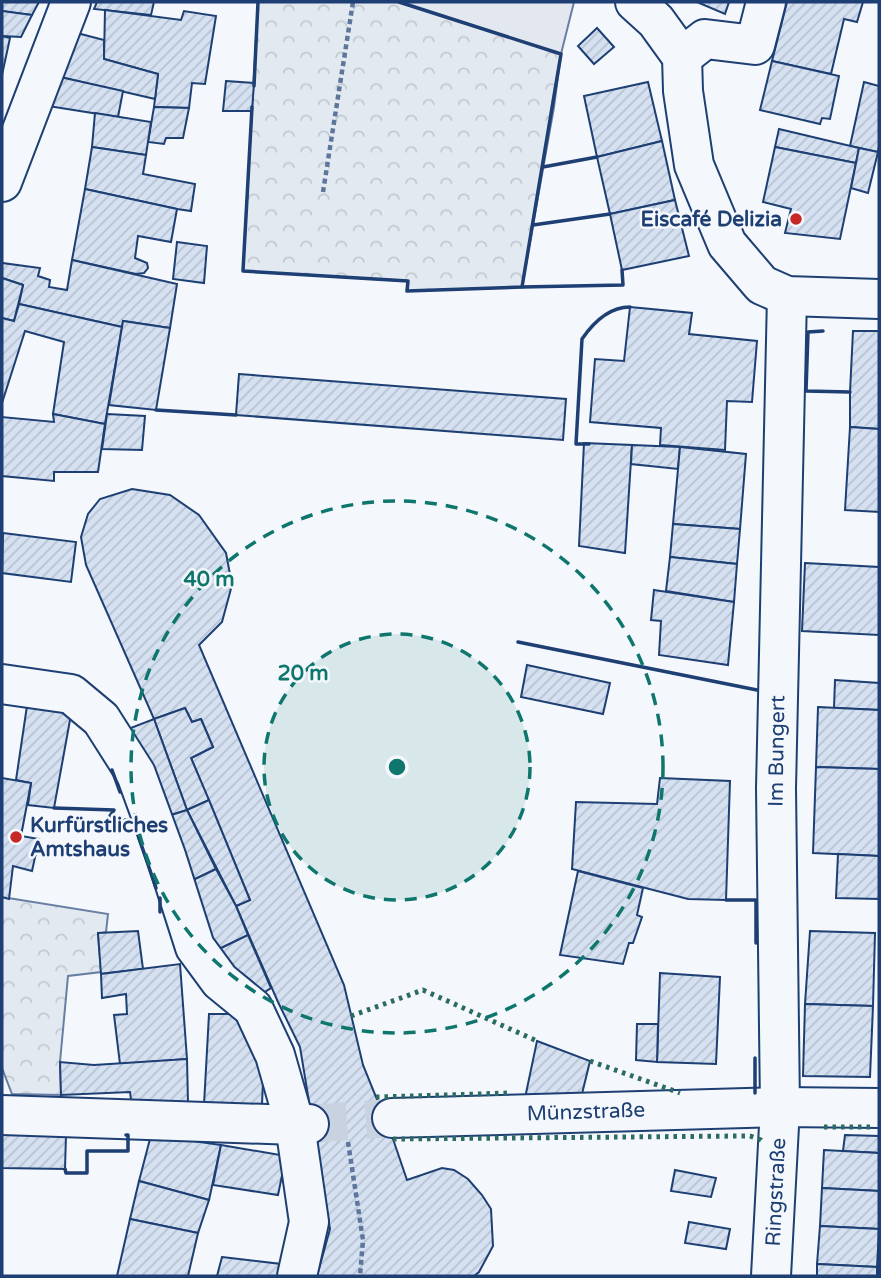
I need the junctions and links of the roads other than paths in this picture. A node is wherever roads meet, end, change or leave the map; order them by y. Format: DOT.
graph roads {
  1 [pos="71,2"];
  2 [pos="635,2"];
  3 [pos="766,2"];
  4 [pos="682,57"];
  5 [pos="2,182"];
  6 [pos="787,296"];
  7 [pos="879,299"];
  8 [pos="2,684"];
  9 [pos="780,1107"];
  10 [pos="879,1108"];
  11 [pos="2,1115"];
  12 [pos="392,1118"];
  13 [pos="302,1125"];
  14 [pos="297,1276"];
  15 [pos="771,1276"];
  1 -- 5 [label="street"];
  2 -- 4 [label="street"];
  3 -- 4 [label="street"];
  4 -- 6 [label="street"];
  6 -- 7 [label="street"];
  6 -- 9 [label="street, Im Bungert"];
  8 -- 13 [label="street"];
  9 -- 10 [label="street"];
  9 -- 12 [label="street, Münzstraße"];
  9 -- 15 [label="street, Ringstraße"];
  11 -- 13 [label="street"];
  13 -- 14 [label="street"];
}
